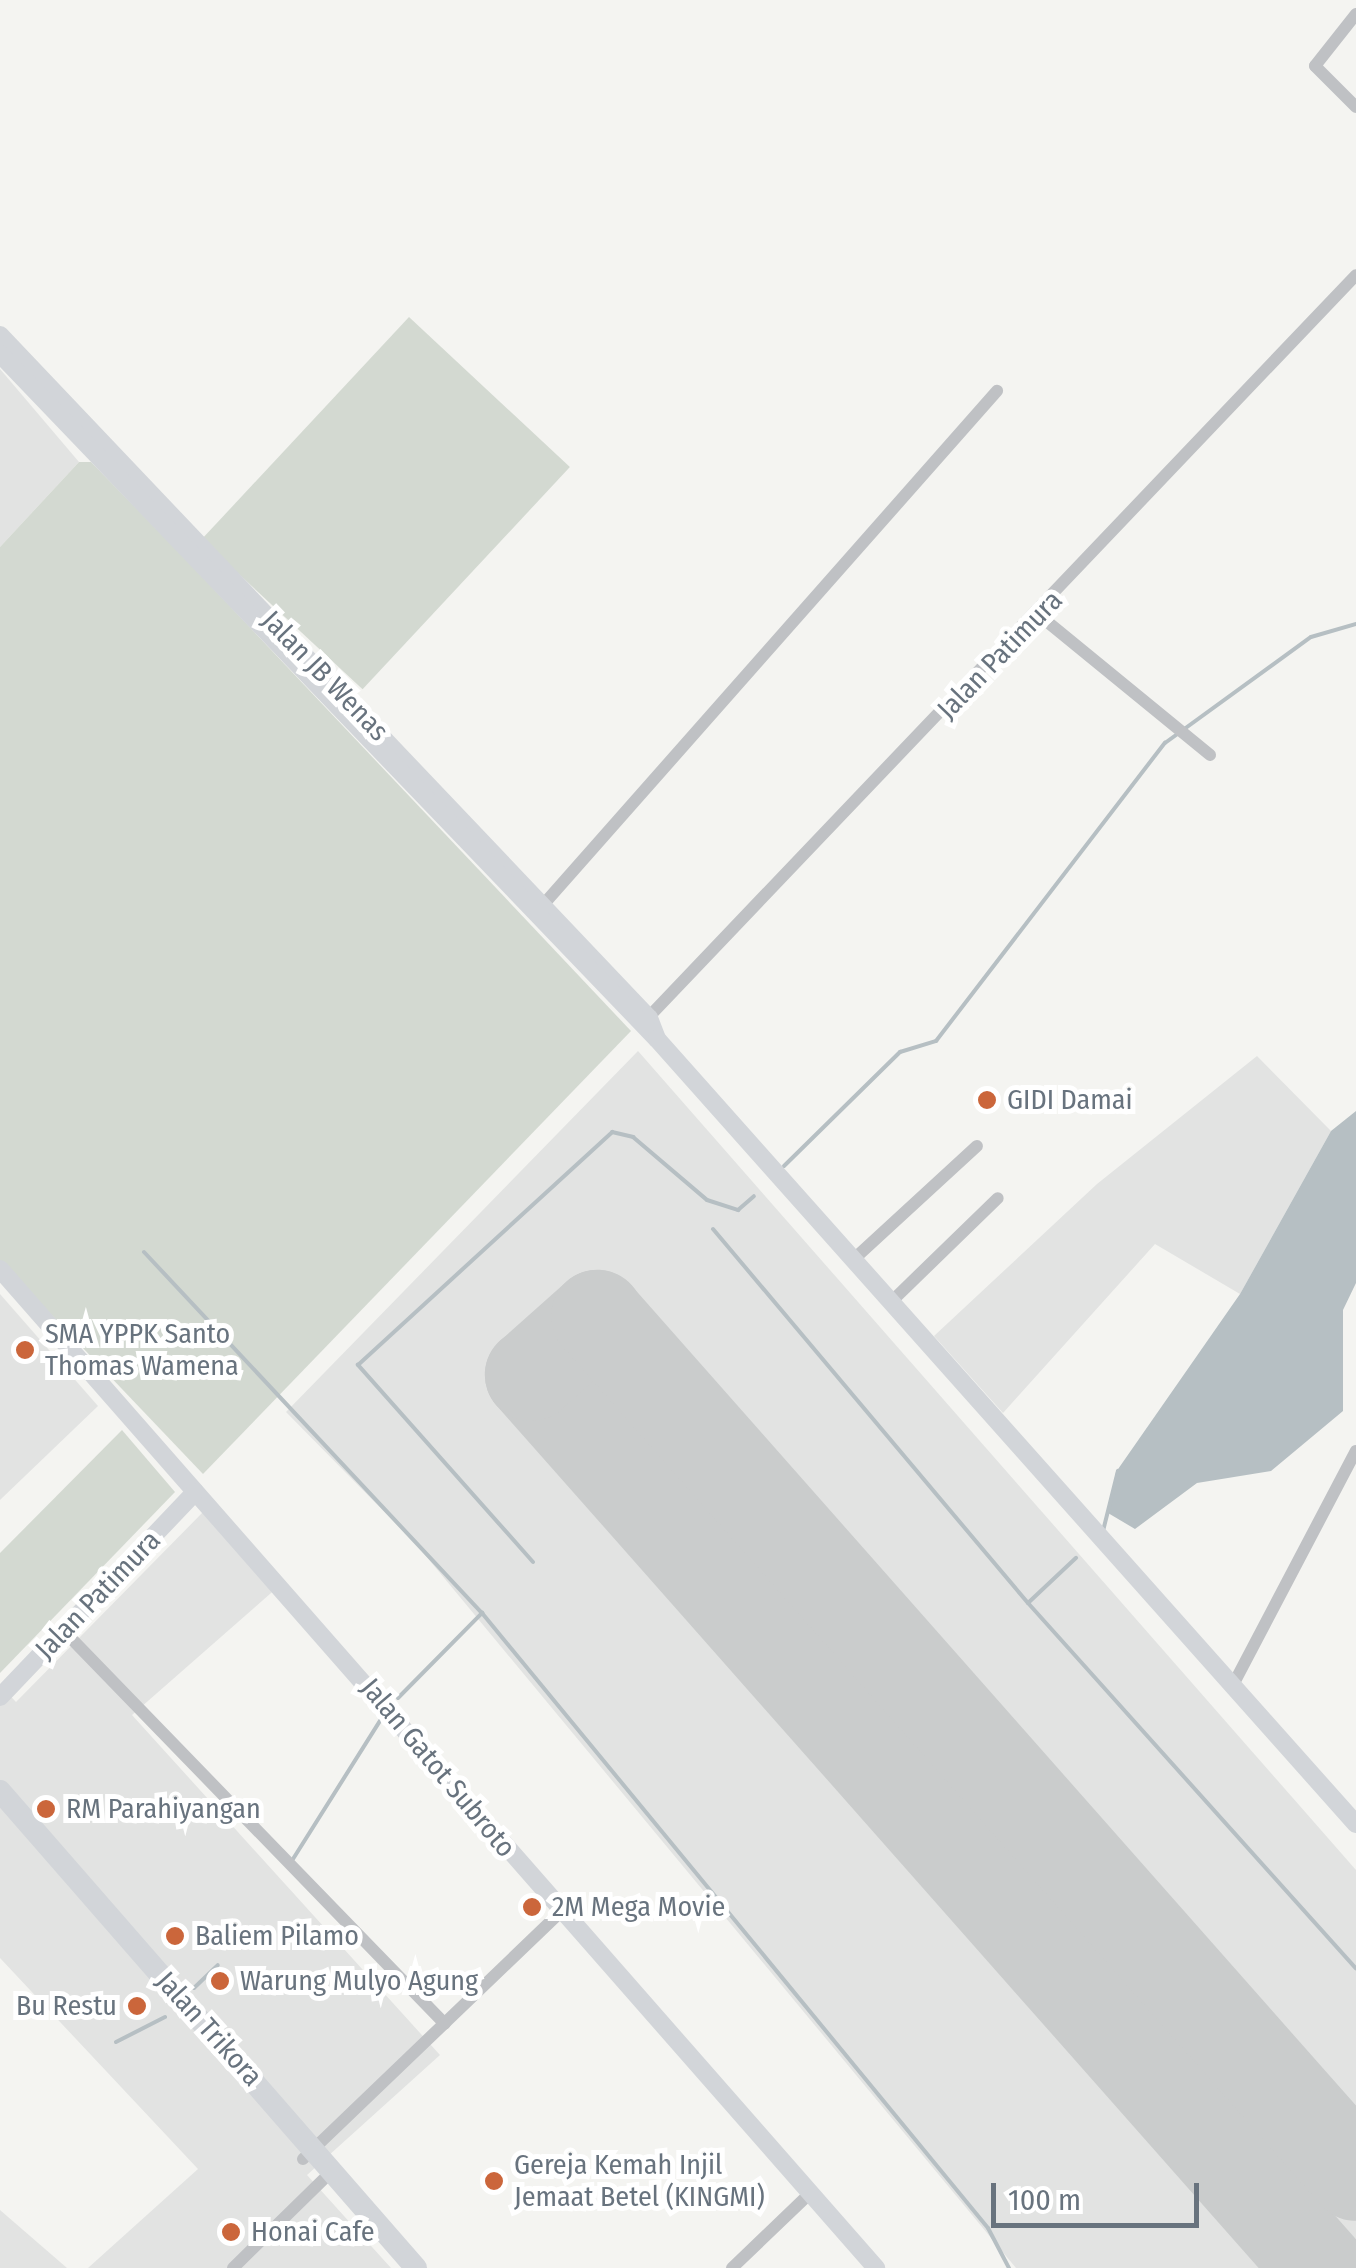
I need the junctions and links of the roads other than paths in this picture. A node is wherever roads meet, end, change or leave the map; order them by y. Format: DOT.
graph roads {
  1 [pos="1356,14"];
  2 [pos="1356,108"];
  3 [pos="1356,275"];
  4 [pos="0,335"];
  5 [pos="0,354"];
  6 [pos="36,383"];
  7 [pos="997,390"];
  8 [pos="1039,614"];
  9 [pos="336,698"];
  10 [pos="1210,755"];
  11 [pos="543,905"];
  12 [pos="644,1023"];
  13 [pos="977,1146"];
  14 [pos="998,1198"];
  15 [pos="854,1259"];
  16 [pos="0,1270"];
  17 [pos="893,1300"];
  18 [pos="1356,1450"];
  19 [pos="195,1492"];
  20 [pos="64,1631"];
  21 [pos="1234,1683"];
  22 [pos="0,1697"];
  23 [pos="0,1791"];
  24 [pos="0,1811"];
  25 [pos="1356,1824"];
  26 [pos="561,1912"];
  27 [pos="445,2024"];
  28 [pos="309,2154"];
  29 [pos="327,2175"];
  30 [pos="808,2195"];
  31 [pos="232,2268"];
  32 [pos="397,2268"];
  33 [pos="416,2268"];
  34 [pos="732,2268"];
  35 [pos="876,2268"];
  1 -- 2 [label="street"];
  3 -- 8 [label="street, Jalan Patimura"];
  4 -- 6 [label="main road, Jalan JB Wenas"];
  5 -- 6 [label="main road, Jalan JB Wenas"];
  6 -- 9 [label="main road, Jalan JB Wenas"];
  7 -- 11 [label="street"];
  8 -- 10 [label="street"];
  8 -- 12 [label="street, Jalan Patimura"];
  9 -- 11 [label="main road, Jalan JB Wenas"];
  9 -- 12 [label="main road, Jalan JB Wenas"];
  11 -- 12 [label="main road, Jalan JB Wenas"];
  12 -- 15 [label="main road"];
  13 -- 15 [label="street"];
  14 -- 17 [label="street"];
  15 -- 17 [label="main road"];
  16 -- 19 [label="main road, Jalan Gatot Subroto"];
  17 -- 21 [label="main road"];
  18 -- 21 [label="street"];
  19 -- 20 [label="main road, Jalan Patimura"];
  19 -- 26 [label="main road, Jalan Gatot Subroto"];
  20 -- 22 [label="main road, Jalan Patimura"];
  20 -- 27 [label="street"];
  21 -- 25 [label="main road"];
  23 -- 28 [label="highway, Jalan Trikora"];
  24 -- 28 [label="highway, Jalan Trikora"];
  26 -- 27 [label="street"];
  26 -- 30 [label="main road, Jalan Gatot Subroto"];
  27 -- 28 [label="street"];
  28 -- 29 [label="highway, Jalan Trikora"];
  29 -- 31 [label="street"];
  29 -- 32 [label="highway, Jalan Trikora"];
  29 -- 33 [label="highway, Jalan Trikora"];
  30 -- 34 [label="street"];
  30 -- 35 [label="main road, Jalan Gatot Subroto"];
}
